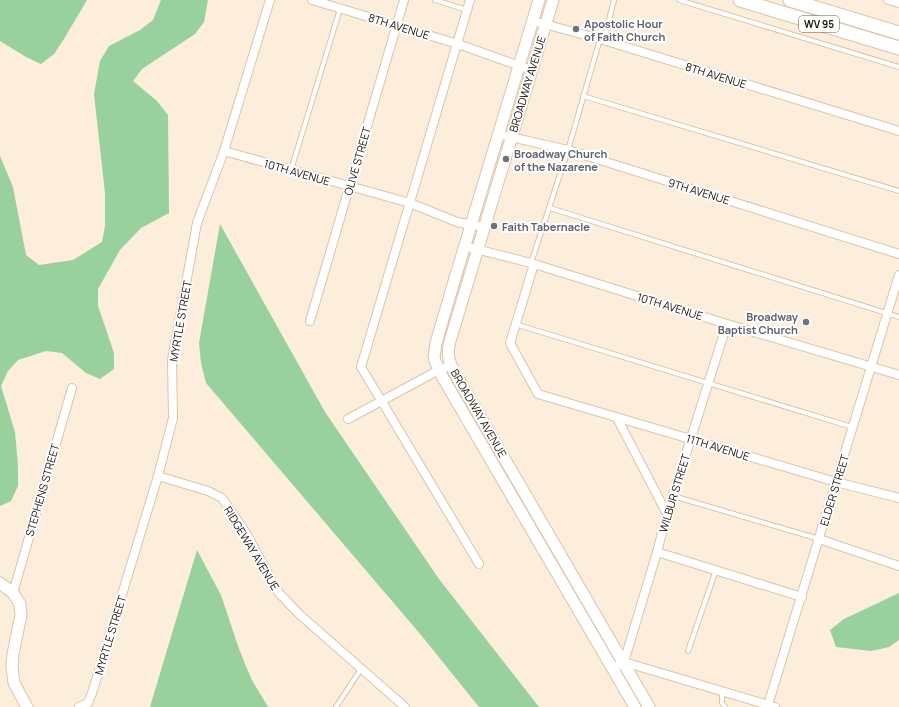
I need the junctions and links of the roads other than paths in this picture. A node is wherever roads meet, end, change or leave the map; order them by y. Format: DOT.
graph roads {
  1 [pos="270,0"];
  2 [pos="312,0"];
  3 [pos="404,0"];
  4 [pos="435,0"];
  5 [pos="470,0"];
  6 [pos="539,0"];
  7 [pos="552,0"];
  8 [pos="614,0"];
  9 [pos="679,0"];
  10 [pos="740,0"];
  11 [pos="790,0"];
  12 [pos="888,0"];
  13 [pos="899,3"];
  14 [pos="340,8"];
  15 [pos="468,10"];
  16 [pos="533,21"];
  17 [pos="545,24"];
  18 [pos="397,26"];
  19 [pos="899,33"];
  20 [pos="602,39"];
  21 [pos="458,44"];
  22 [pos="899,48"];
  23 [pos="519,66"];
  24 [pos="899,67"];
  25 [pos="531,70"];
  26 [pos="583,96"];
  27 [pos="899,131"];
  28 [pos="498,134"];
  29 [pos="511,137"];
  30 [pos="568,150"];
  31 [pos="224,151"];
  32 [pos="291,170"];
  33 [pos="350,186"];
  34 [pos="899,191"];
  35 [pos="410,203"];
  36 [pos="550,208"];
  37 [pos="471,224"];
  38 [pos="484,227"];
  39 [pos="464,246"];
  40 [pos="477,250"];
  41 [pos="899,254"];
  42 [pos="532,264"];
  43 [pos="899,275"];
  44 [pos="887,314"];
  45 [pos="899,317"];
  46 [pos="310,321"];
  47 [pos="515,324"];
  48 [pos="727,324"];
  49 [pos="450,365"];
  50 [pos="871,366"];
  51 [pos="439,370"];
  52 [pos="899,375"];
  53 [pos="708,384"];
  54 [pos="72,388"];
  55 [pos="381,400"];
  56 [pos="617,418"];
  57 [pos="348,419"];
  58 [pos="853,427"];
  59 [pos="691,439"];
  60 [pos="158,476"];
  61 [pos="836,482"];
  62 [pos="673,496"];
  63 [pos="899,498"];
  64 [pos="667,514"];
  65 [pos="819,539"];
  66 [pos="657,552"];
  67 [pos="479,564"];
  68 [pos="899,566"];
  69 [pos="716,570"];
  70 [pos="0,583"];
  71 [pos="13,593"];
  72 [pos="802,597"];
  73 [pos="688,651"];
  74 [pos="624,662"];
  75 [pos="361,668"];
  76 [pos="613,668"];
  77 [pos="722,691"];
  78 [pos="401,705"];
  79 [pos="772,706"];
  80 [pos="27,707"];
  81 [pos="79,707"];
  82 [pos="336,707"];
  83 [pos="635,707"];
  84 [pos="649,707"];
  85 [pos="725,707"];
  1 -- 31 [label="street, MYRTLE STREET"];
  2 -- 14 [label="street, 8TH AVENUE"];
  3 -- 18 [label="street, OLIVE STREET"];
  4 -- 15 [label="lane"];
  5 -- 15 [label="street"];
  6 -- 16 [label="main road, BROADWAY AVENUE"];
  7 -- 17 [label="main road, BROADWAY AVENUE"];
  8 -- 20 [label="lane"];
  9 -- 24 [label="lane"];
  10 -- 22 [label="main road, WV 95"];
  11 -- 19 [label="main road, WV 95"];
  12 -- 13 [label="street"];
  14 -- 18 [label="street, 8TH AVENUE"];
  14 -- 32 [label="lane"];
  15 -- 21 [label="street"];
  16 -- 17 [label="street, 8TH AVENUE"];
  16 -- 23 [label="main road, BROADWAY AVENUE"];
  17 -- 20 [label="street, 8TH AVENUE"];
  17 -- 25 [label="main road, BROADWAY AVENUE"];
  18 -- 21 [label="street, 8TH AVENUE"];
  18 -- 33 [label="street, OLIVE STREET"];
  20 -- 26 [label="lane"];
  20 -- 27 [label="street, 8TH AVENUE"];
  21 -- 23 [label="street, 8TH AVENUE"];
  21 -- 35 [label="street"];
  23 -- 25 [label="street, 8TH AVENUE"];
  23 -- 28 [label="main road, BROADWAY AVENUE"];
  25 -- 29 [label="main road, BROADWAY AVENUE"];
  26 -- 30 [label="lane"];
  26 -- 34 [label="lane"];
  28 -- 29 [label="street, 9TH AVENUE"];
  28 -- 37 [label="main road, BROADWAY AVENUE"];
  29 -- 30 [label="street, 9TH AVENUE"];
  29 -- 38 [label="main road, BROADWAY AVENUE"];
  30 -- 36 [label="lane"];
  30 -- 41 [label="street, 9TH AVENUE"];
  31 -- 32 [label="street, 10TH AVENUE"];
  31 -- 60 [label="street, MYRTLE STREET"];
  32 -- 33 [label="street, 10TH AVENUE"];
  33 -- 35 [label="street, 10TH AVENUE"];
  33 -- 46 [label="street, OLIVE STREET"];
  35 -- 37 [label="street, 10TH AVENUE"];
  35 -- 55 [label="street"];
  36 -- 42 [label="lane"];
  36 -- 44 [label="lane"];
  37 -- 38 [label="street, 10TH AVENUE"];
  37 -- 39 [label="main road, BROADWAY AVENUE"];
  38 -- 40 [label="main road, BROADWAY AVENUE"];
  39 -- 40 [label="street, 10TH AVENUE"];
  39 -- 51 [label="main road, BROADWAY AVENUE"];
  40 -- 42 [label="street, 10TH AVENUE"];
  40 -- 49 [label="main road, BROADWAY AVENUE"];
  42 -- 47 [label="street"];
  42 -- 48 [label="street, 10TH AVENUE"];
  43 -- 44 [label="street, ELDER STREET"];
  44 -- 45 [label="lane"];
  44 -- 50 [label="street, ELDER STREET"];
  47 -- 53 [label="lane"];
  47 -- 56 [label="street, 11TH AVENUE"];
  48 -- 50 [label="street, 10TH AVENUE"];
  48 -- 53 [label="street, WILBUR STREET"];
  49 -- 51 [label="street"];
  49 -- 74 [label="main road, BROADWAY AVENUE"];
  50 -- 52 [label="street, 10TH AVENUE"];
  50 -- 58 [label="street, ELDER STREET"];
  51 -- 55 [label="street"];
  51 -- 76 [label="main road, BROADWAY AVENUE"];
  53 -- 58 [label="lane"];
  53 -- 59 [label="street, WILBUR STREET"];
  54 -- 71 [label="street, STEPHENS STREET"];
  55 -- 57 [label="street"];
  55 -- 67 [label="street"];
  56 -- 59 [label="street, 11TH AVENUE"];
  56 -- 64 [label="street"];
  58 -- 61 [label="street, ELDER STREET"];
  59 -- 61 [label="street, 11TH AVENUE"];
  59 -- 62 [label="street, WILBUR STREET"];
  60 -- 75 [label="street, RIDGEWAY AVENUE"];
  60 -- 81 [label="street, MYRTLE STREET"];
  61 -- 63 [label="street, 11TH AVENUE"];
  61 -- 65 [label="street, ELDER STREET"];
  62 -- 64 [label="street, WILBUR STREET"];
  62 -- 65 [label="lane"];
  64 -- 66 [label="street, WILBUR STREET"];
  65 -- 68 [label="street"];
  65 -- 72 [label="street, ELDER STREET"];
  66 -- 69 [label="street"];
  66 -- 74 [label="street, WILBUR STREET"];
  69 -- 72 [label="street"];
  69 -- 73 [label="lane"];
  70 -- 71 [label="main road"];
  71 -- 80 [label="main road"];
  72 -- 79 [label="street, ELDER STREET"];
  74 -- 76 [label="street"];
  74 -- 77 [label="street"];
  74 -- 84 [label="main road, BROADWAY AVENUE"];
  75 -- 78 [label="street, RIDGEWAY AVENUE"];
  75 -- 82 [label="lane"];
  76 -- 83 [label="main road, BROADWAY AVENUE"];
  77 -- 79 [label="street"];
  77 -- 85 [label="lane"];
}
